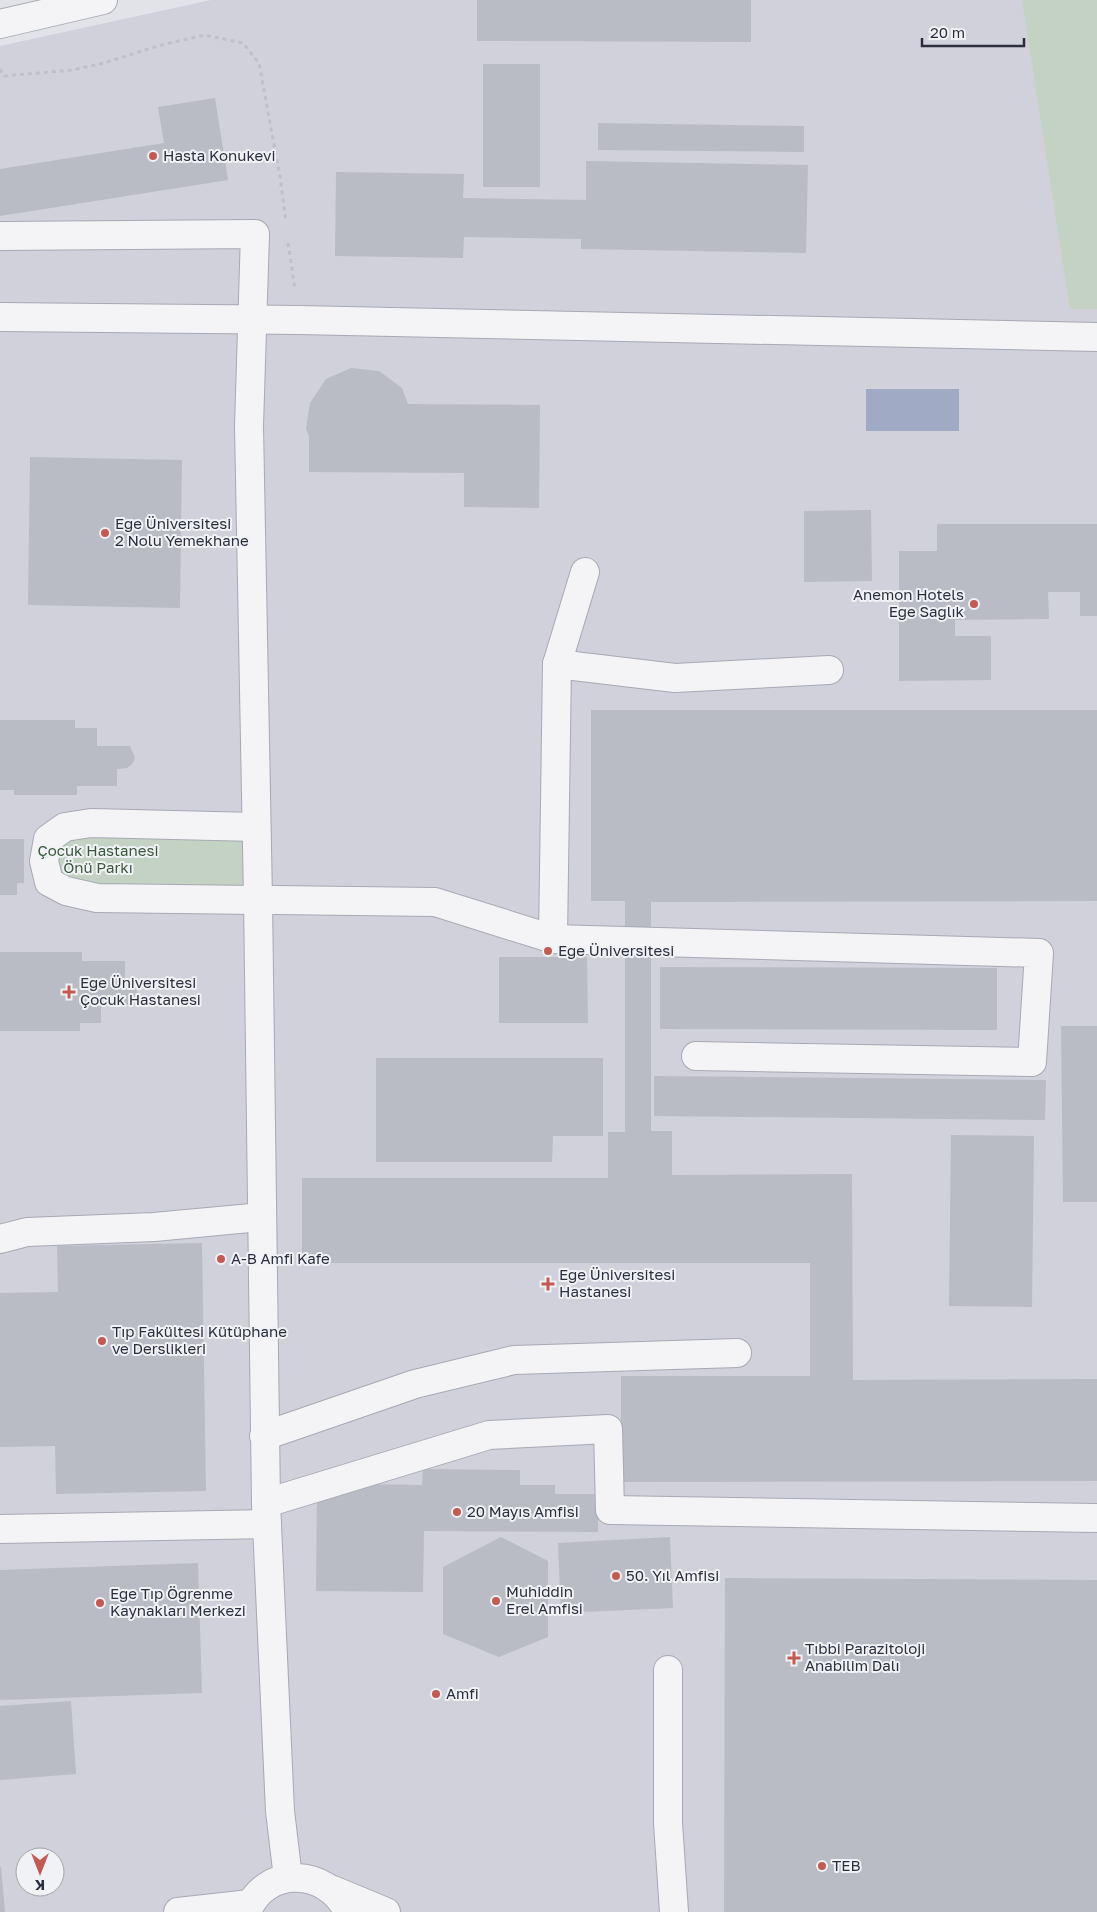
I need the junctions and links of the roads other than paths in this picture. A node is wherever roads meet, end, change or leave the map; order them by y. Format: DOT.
graph roads {
  1 [pos="103,0"];
  2 [pos="0,24"];
  3 [pos="0,236"];
  4 [pos="0,317"];
  5 [pos="254,320"];
  6 [pos="1097,337"];
  7 [pos="585,572"];
  8 [pos="557,664"];
  9 [pos="829,670"];
  10 [pos="256,827"];
  11 [pos="258,899"];
  12 [pos="553,939"];
  13 [pos="696,1056"];
  14 [pos="261,1218"];
  15 [pos="0,1239"];
  16 [pos="737,1353"];
  17 [pos="264,1436"];
  18 [pos="266,1514"];
  19 [pos="1097,1518"];
  20 [pos="0,1529"];
  21 [pos="668,1670"];
  22 [pos="288,1878"];
  23 [pos="333,1890"];
  24 [pos="249,1908"];
  25 [pos="178,1912"];
  26 [pos="348,1912"];
  27 [pos="386,1912"];
  28 [pos="674,1912"];
  1 -- 2 [label="street"];
  3 -- 5 [label="street"];
  4 -- 5 [label="street"];
  5 -- 6 [label="street"];
  5 -- 10 [label="street"];
  7 -- 8 [label="street"];
  8 -- 9 [label="street"];
  8 -- 12 [label="street"];
  10 -- 11 [label="street"];
  10 -- 11 [label="street"];
  11 -- 12 [label="street"];
  11 -- 14 [label="street"];
  12 -- 13 [label="street"];
  14 -- 15 [label="street"];
  14 -- 17 [label="street"];
  16 -- 17 [label="street"];
  17 -- 18 [label="street"];
  18 -- 19 [label="street"];
  18 -- 20 [label="street"];
  18 -- 22 [label="street"];
  21 -- 28 [label="street"];
  22 -- 23 [label="street"];
  22 -- 24 [label="street"];
  23 -- 26 [label="street"];
  23 -- 27 [label="street"];
  24 -- 25 [label="street"];
}
